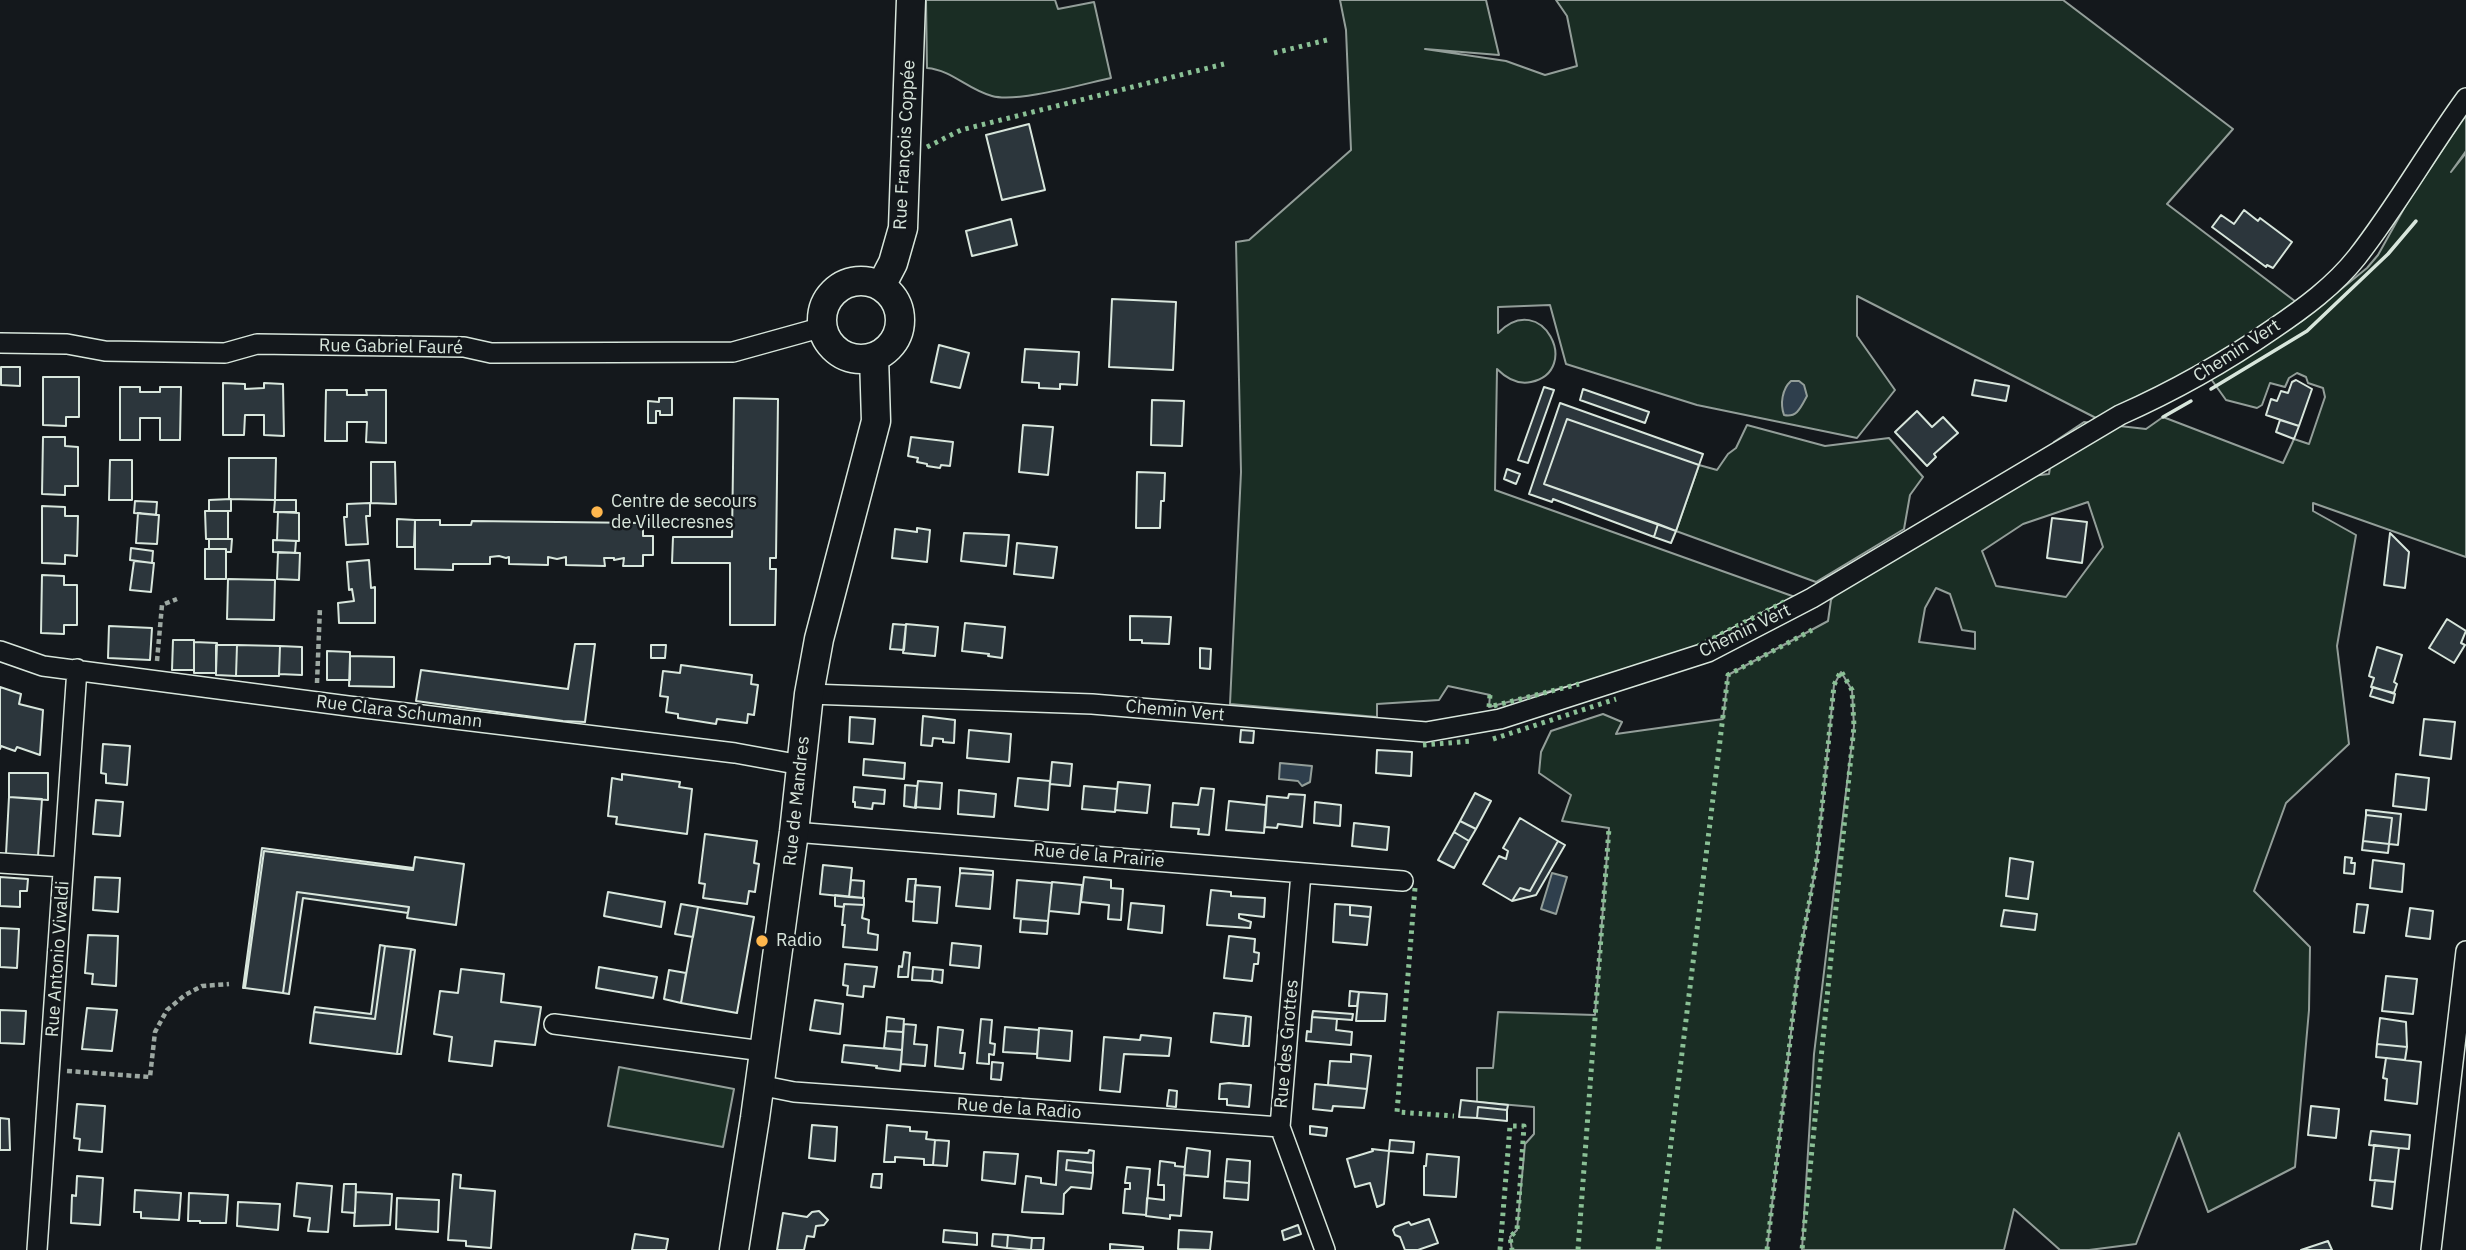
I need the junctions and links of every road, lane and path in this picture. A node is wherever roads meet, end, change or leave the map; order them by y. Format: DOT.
graph roads {
  1 [pos="911,0"];
  2 [pos="2466,98"];
  3 [pos="881,286"];
  4 [pos="823,327"];
  5 [pos="0,343"];
  6 [pos="873,357"];
  7 [pos="177,599"];
  8 [pos="320,607"];
  9 [pos="0,651"];
  10 [pos="77,669"];
  11 [pos="156,680"];
  12 [pos="808,694"];
  13 [pos="316,702"];
  14 [pos="801,765"];
  15 [pos="794,832"];
  16 [pos="0,863"];
  17 [pos="63,867"];
  18 [pos="1301,873"];
  19 [pos="1403,881"];
  20 [pos="2466,951"];
  21 [pos="229,984"];
  22 [pos="554,1024"];
  23 [pos="764,1051"];
  24 [pos="51,1070"];
  25 [pos="759,1085"];
  26 [pos="1280,1127"];
  27 [pos="37,1250"];
  28 [pos="734,1250"];
  29 [pos="1325,1250"];
  30 [pos="2431,1250"];
  1 -- 3 [label="street, Rue François Coppée"];
  2 -- 12 [label="street, Chemin Vert"];
  3 -- 4 [label="street"];
  3 -- 6 [label="street"];
  4 -- 5 [label="street, Rue Gabriel Fauré"];
  4 -- 6 [label="street"];
  6 -- 12 [label="street, Rue de Mandres"];
  7 -- 11 [label="path"];
  8 -- 13 [label="path"];
  9 -- 10 [label="street, Rue Clara Schumann"];
  10 -- 11 [label="street, Rue Clara Schumann"];
  10 -- 17 [label="street, Rue Antonio Vivaldi"];
  11 -- 13 [label="street, Rue Clara Schumann"];
  12 -- 14 [label="street, Rue de Mandres"];
  13 -- 14 [label="street, Rue Clara Schumann"];
  14 -- 15 [label="street, Rue de Mandres"];
  15 -- 18 [label="street, Rue de la Prairie"];
  15 -- 23 [label="street, Rue de Mandres"];
  16 -- 17 [label="street"];
  17 -- 24 [label="street, Rue Antonio Vivaldi"];
  18 -- 19 [label="street, Rue de la Prairie"];
  18 -- 26 [label="street, Rue des Grottes"];
  20 -- 30 [label="street"];
  21 -- 24 [label="path"];
  22 -- 23 [label="street"];
  23 -- 25 [label="street, Rue de Mandres"];
  24 -- 27 [label="street, Rue Antonio Vivaldi"];
  25 -- 26 [label="street, Rue de la Radio"];
  25 -- 28 [label="street, Rue de Mandres"];
  26 -- 29 [label="street, Rue des Grottes"];
}
